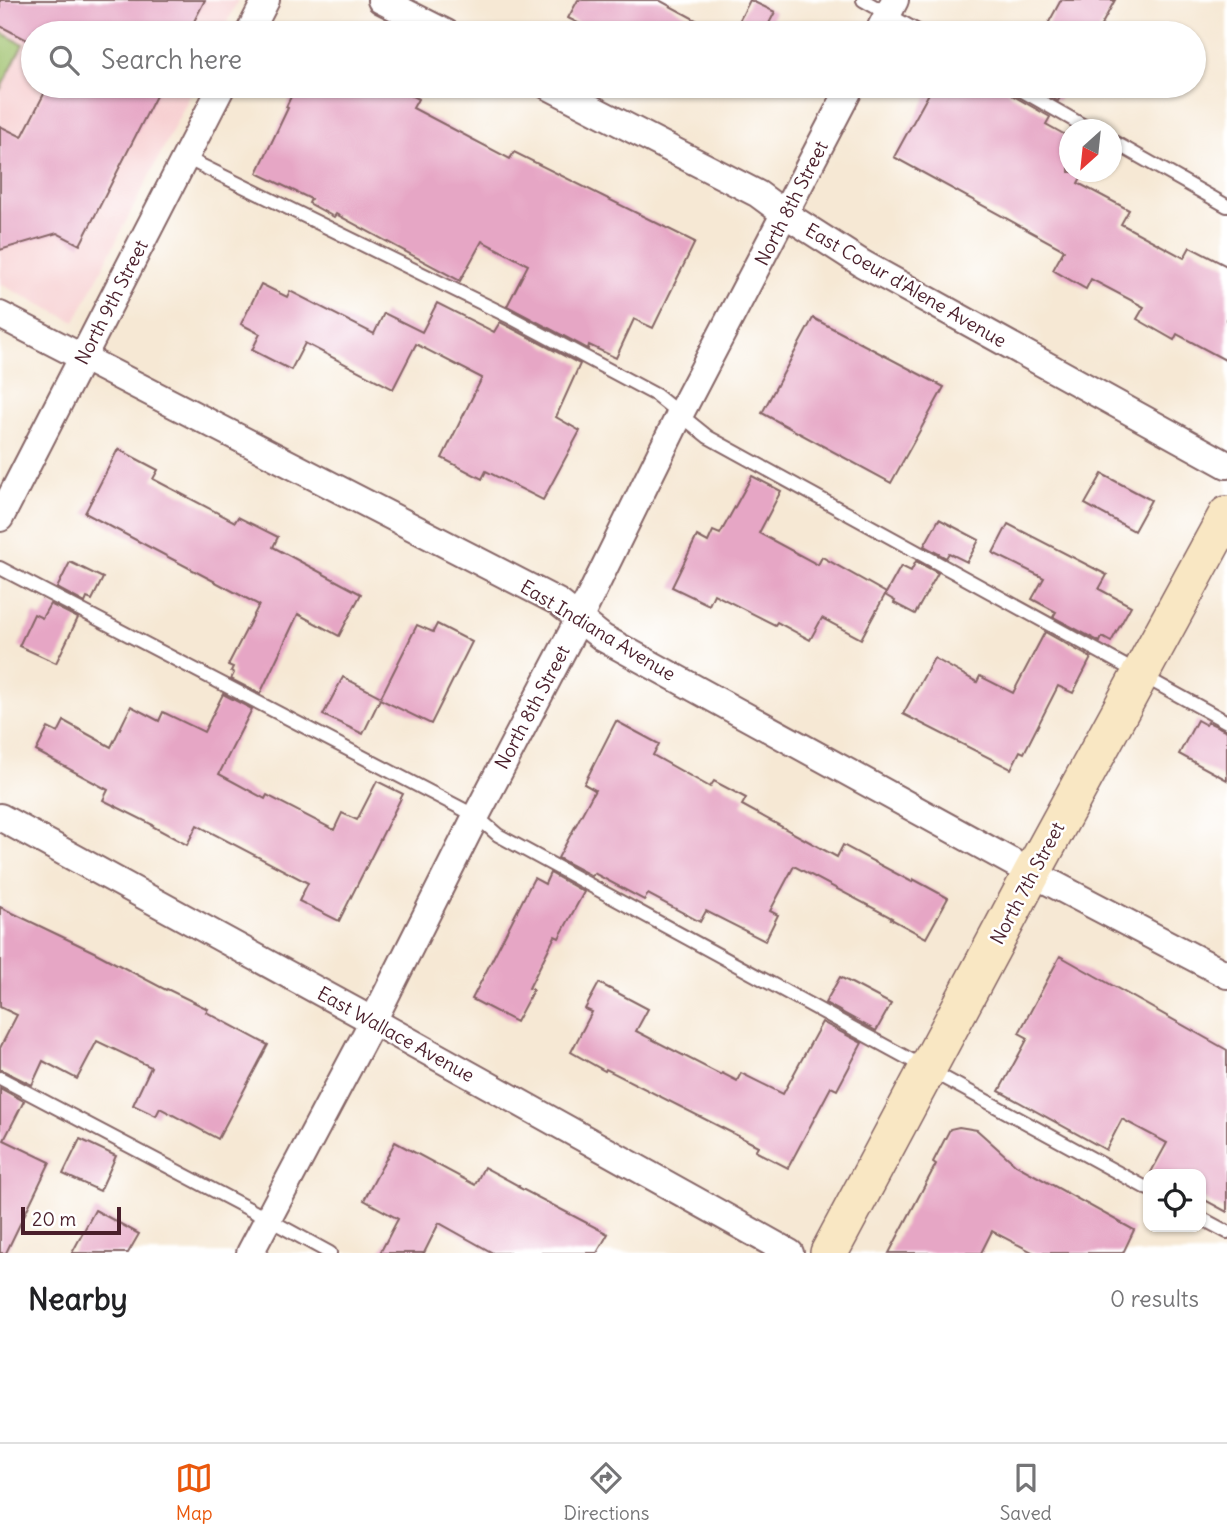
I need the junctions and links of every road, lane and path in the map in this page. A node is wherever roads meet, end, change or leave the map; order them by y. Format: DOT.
graph roads {
  1 [pos="266,0"];
  2 [pos="381,0"];
  3 [pos="863,0"];
  4 [pos="887,16"];
  5 [pos="255,21"];
  6 [pos="422,21"];
  7 [pos="216,98"];
  8 [pos="571,98"];
  9 [pos="845,98"];
  10 [pos="1035,98"];
  11 [pos="1072,119"];
  12 [pos="1122,147"];
  13 [pos="184,158"];
  14 [pos="1227,206"];
  15 [pos="785,214"];
  16 [pos="0,315"];
  17 [pos="83,358"];
  18 [pos="680,414"];
  19 [pos="1227,465"];
  20 [pos="1227,515"];
  21 [pos="0,518"];
  22 [pos="0,568"];
  23 [pos="579,619"];
  24 [pos="1140,675"];
  25 [pos="1227,722"];
  26 [pos="476,816"];
  27 [pos="0,817"];
  28 [pos="1032,873"];
  29 [pos="1227,975"];
  30 [pos="373,1021"];
  31 [pos="927,1069"];
  32 [pos="0,1078"];
  33 [pos="1143,1186"];
  34 [pos="268,1219"];
  35 [pos="1206,1221"];
  36 [pos="1227,1232"];
  37 [pos="250,1253"];
  38 [pos="330,1253"];
  39 [pos="790,1253"];
  40 [pos="829,1253"];
  1 -- 5 [label="street"];
  2 -- 6 [label="street"];
  3 -- 4 [label="lane"];
  7 -- 13 [label="street, North 9th Street"];
  8 -- 15 [label="street, East Coeur d'Alene Avenue"];
  9 -- 15 [label="street, North 8th Street"];
  10 -- 11 [label="lane"];
  12 -- 14 [label="lane"];
  13 -- 17 [label="street, North 9th Street"];
  13 -- 18 [label="lane"];
  15 -- 18 [label="street, North 8th Street"];
  15 -- 19 [label="street, East Coeur d'Alene Avenue"];
  16 -- 17 [label="street, East Indiana Avenue"];
  17 -- 21 [label="street, North 9th Street"];
  17 -- 23 [label="street, East Indiana Avenue"];
  18 -- 23 [label="street, North 8th Street"];
  18 -- 24 [label="lane"];
  20 -- 24 [label="street, North 7th Street"];
  22 -- 26 [label="lane"];
  23 -- 26 [label="street, North 8th Street"];
  23 -- 28 [label="street, East Indiana Avenue"];
  24 -- 25 [label="lane"];
  24 -- 28 [label="street, North 7th Street"];
  26 -- 30 [label="street, North 8th Street"];
  26 -- 31 [label="lane"];
  27 -- 30 [label="street, East Wallace Avenue"];
  28 -- 29 [label="street, East Indiana Avenue"];
  28 -- 31 [label="street, North 7th Street"];
  30 -- 34 [label="street, North 8th Street"];
  30 -- 39 [label="street, East Wallace Avenue"];
  31 -- 33 [label="lane"];
  31 -- 40 [label="street, North 7th Street"];
  32 -- 34 [label="lane"];
  34 -- 37 [label="street, North 8th Street"];
  34 -- 38 [label="lane"];
  35 -- 36 [label="lane"];
}
